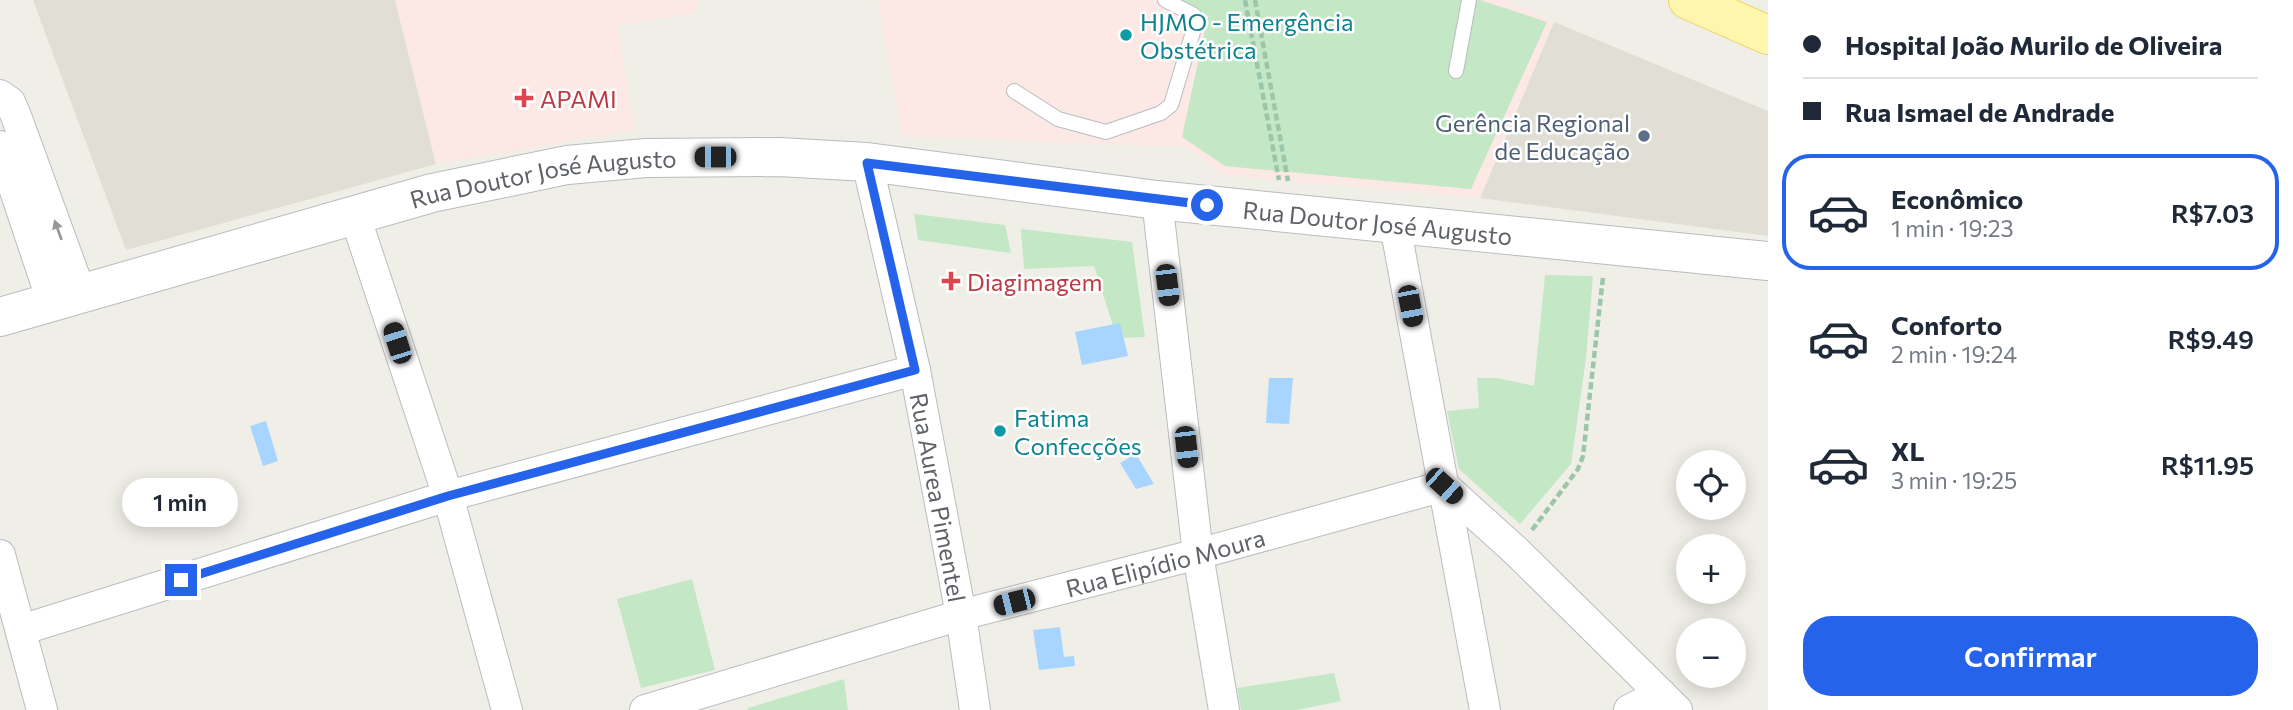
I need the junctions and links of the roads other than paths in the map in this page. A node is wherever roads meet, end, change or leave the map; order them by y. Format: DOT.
graph roads {
  1 [pos="1165,0"];
  2 [pos="1469,0"];
  3 [pos="1688,0"];
  4 [pos="1768,35"];
  5 [pos="1456,71"];
  6 [pos="1014,91"];
  7 [pos="0,95"];
  8 [pos="0,146"];
  9 [pos="867,163"];
  10 [pos="1157,200"];
  11 [pos="355,216"];
  12 [pos="1395,225"];
  13 [pos="1768,261"];
  14 [pos="66,298"];
  15 [pos="0,317"];
  16 [pos="915,370"];
  17 [pos="1444,486"];
  18 [pos="448,496"];
  19 [pos="1198,554"];
  20 [pos="0,555"];
  21 [pos="961,615"];
  22 [pos="20,630"];
  23 [pos="1669,702"];
  24 [pos="42,710"];
  25 [pos="508,710"];
  26 [pos="645,710"];
  27 [pos="975,710"];
  28 [pos="1224,710"];
  29 [pos="1485,710"];
  30 [pos="1629,710"];
  1 -- 6 [label="lane"];
  2 -- 5 [label="lane"];
  3 -- 4 [label="main road"];
  14 -- 7 [label="street, one-way"];
  8 -- 14 [label="street"];
  9 -- 10 [label="main road, Rua Doutor José Augusto"];
  9 -- 11 [label="main road, Rua Doutor José Augusto"];
  9 -- 16 [label="street, Rua Aurea Pimentel"];
  10 -- 12 [label="main road, Rua Doutor José Augusto"];
  10 -- 19 [label="street"];
  11 -- 14 [label="main road, Rua Doutor José Augusto"];
  11 -- 18 [label="street"];
  12 -- 13 [label="main road, Rua Doutor José Augusto"];
  12 -- 17 [label="street"];
  14 -- 15 [label="main road, Rua Doutor José Augusto"];
  16 -- 18 [label="street"];
  16 -- 21 [label="street, Rua Aurea Pimentel"];
  17 -- 19 [label="street, Rua Elipídio Moura"];
  17 -- 23 [label="street"];
  17 -- 29 [label="street"];
  18 -- 22 [label="street"];
  18 -- 25 [label="street"];
  19 -- 21 [label="street, Rua Elipídio Moura"];
  19 -- 28 [label="street"];
  20 -- 22 [label="street"];
  21 -- 26 [label="street, Rua Elipídio Moura"];
  21 -- 27 [label="street, Rua Aurea Pimentel"];
  22 -- 24 [label="street"];
  23 -- 30 [label="street"];
}
